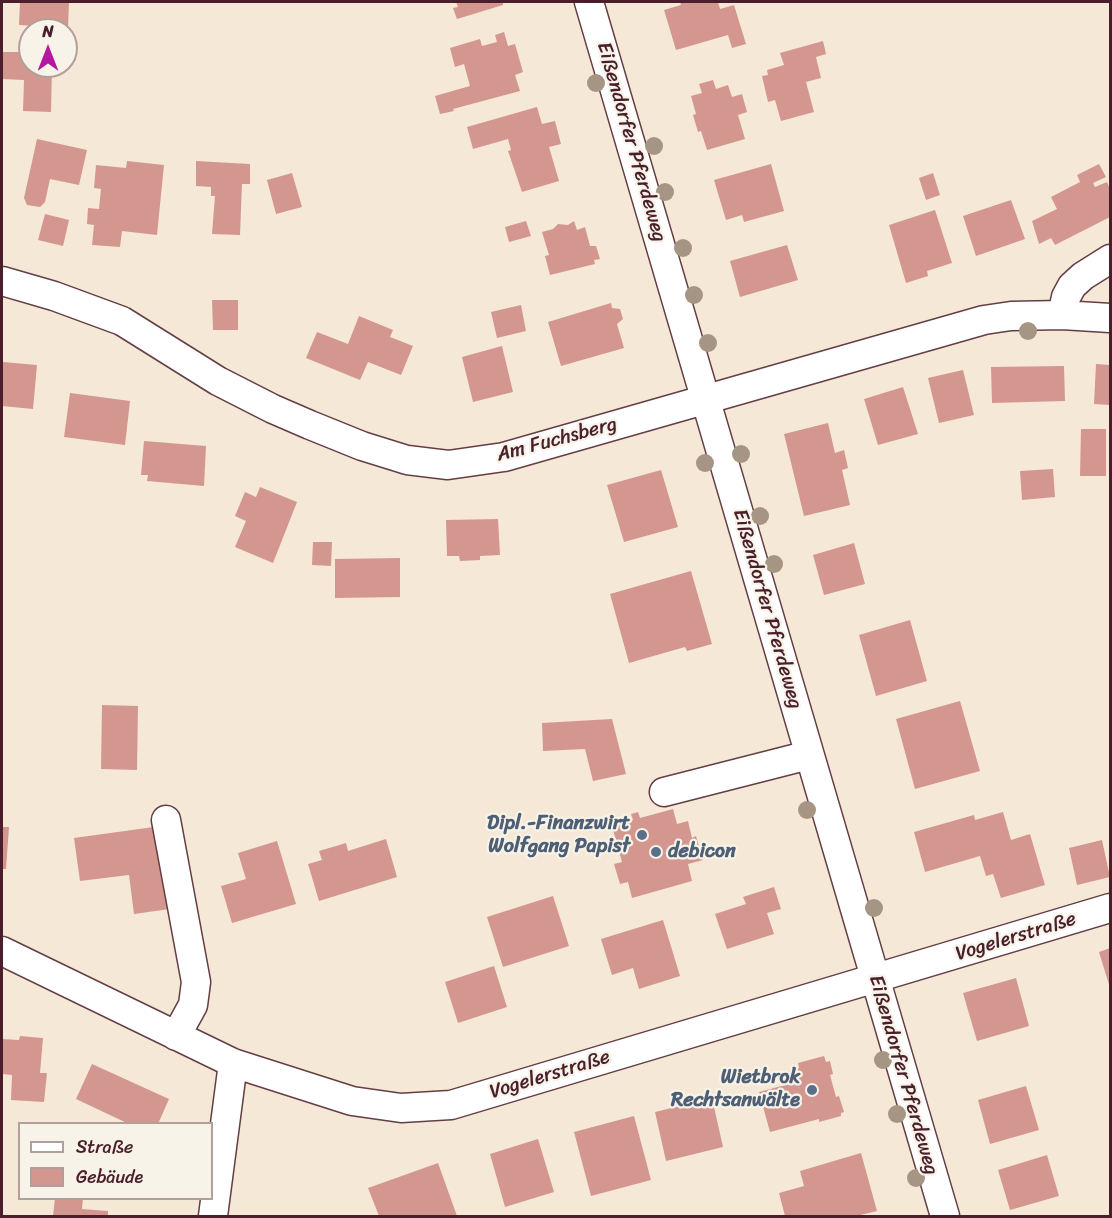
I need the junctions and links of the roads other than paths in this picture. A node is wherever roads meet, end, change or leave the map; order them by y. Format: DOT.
graph roads {
  1 [pos="589,2"];
  2 [pos="1110,259"];
  3 [pos="2,281"];
  4 [pos="1062,315"];
  5 [pos="1110,318"];
  6 [pos="706,398"];
  7 [pos="809,755"];
  8 [pos="664,792"];
  9 [pos="166,820"];
  10 [pos="1110,908"];
  11 [pos="2,951"];
  12 [pos="875,979"];
  13 [pos="176,1036"];
  14 [pos="233,1064"];
  15 [pos="213,1216"];
  16 [pos="943,1216"];
  1 -- 6 [label="street, Eißendorfer Pferdeweg"];
  2 -- 4 [label="street"];
  3 -- 6 [label="street, Am Fuchsberg"];
  4 -- 5 [label="street, Am Fuchsberg"];
  4 -- 6 [label="street, Am Fuchsberg"];
  6 -- 7 [label="street, Eißendorfer Pferdeweg"];
  7 -- 8 [label="street"];
  7 -- 12 [label="street, Eißendorfer Pferdeweg"];
  9 -- 13 [label="street"];
  10 -- 12 [label="street, Vogelerstraße"];
  11 -- 13 [label="street, Vogelerstraße"];
  12 -- 14 [label="street, Vogelerstraße"];
  12 -- 16 [label="street, Eißendorfer Pferdeweg"];
  13 -- 14 [label="street, Vogelerstraße"];
  14 -- 15 [label="street"];
}
